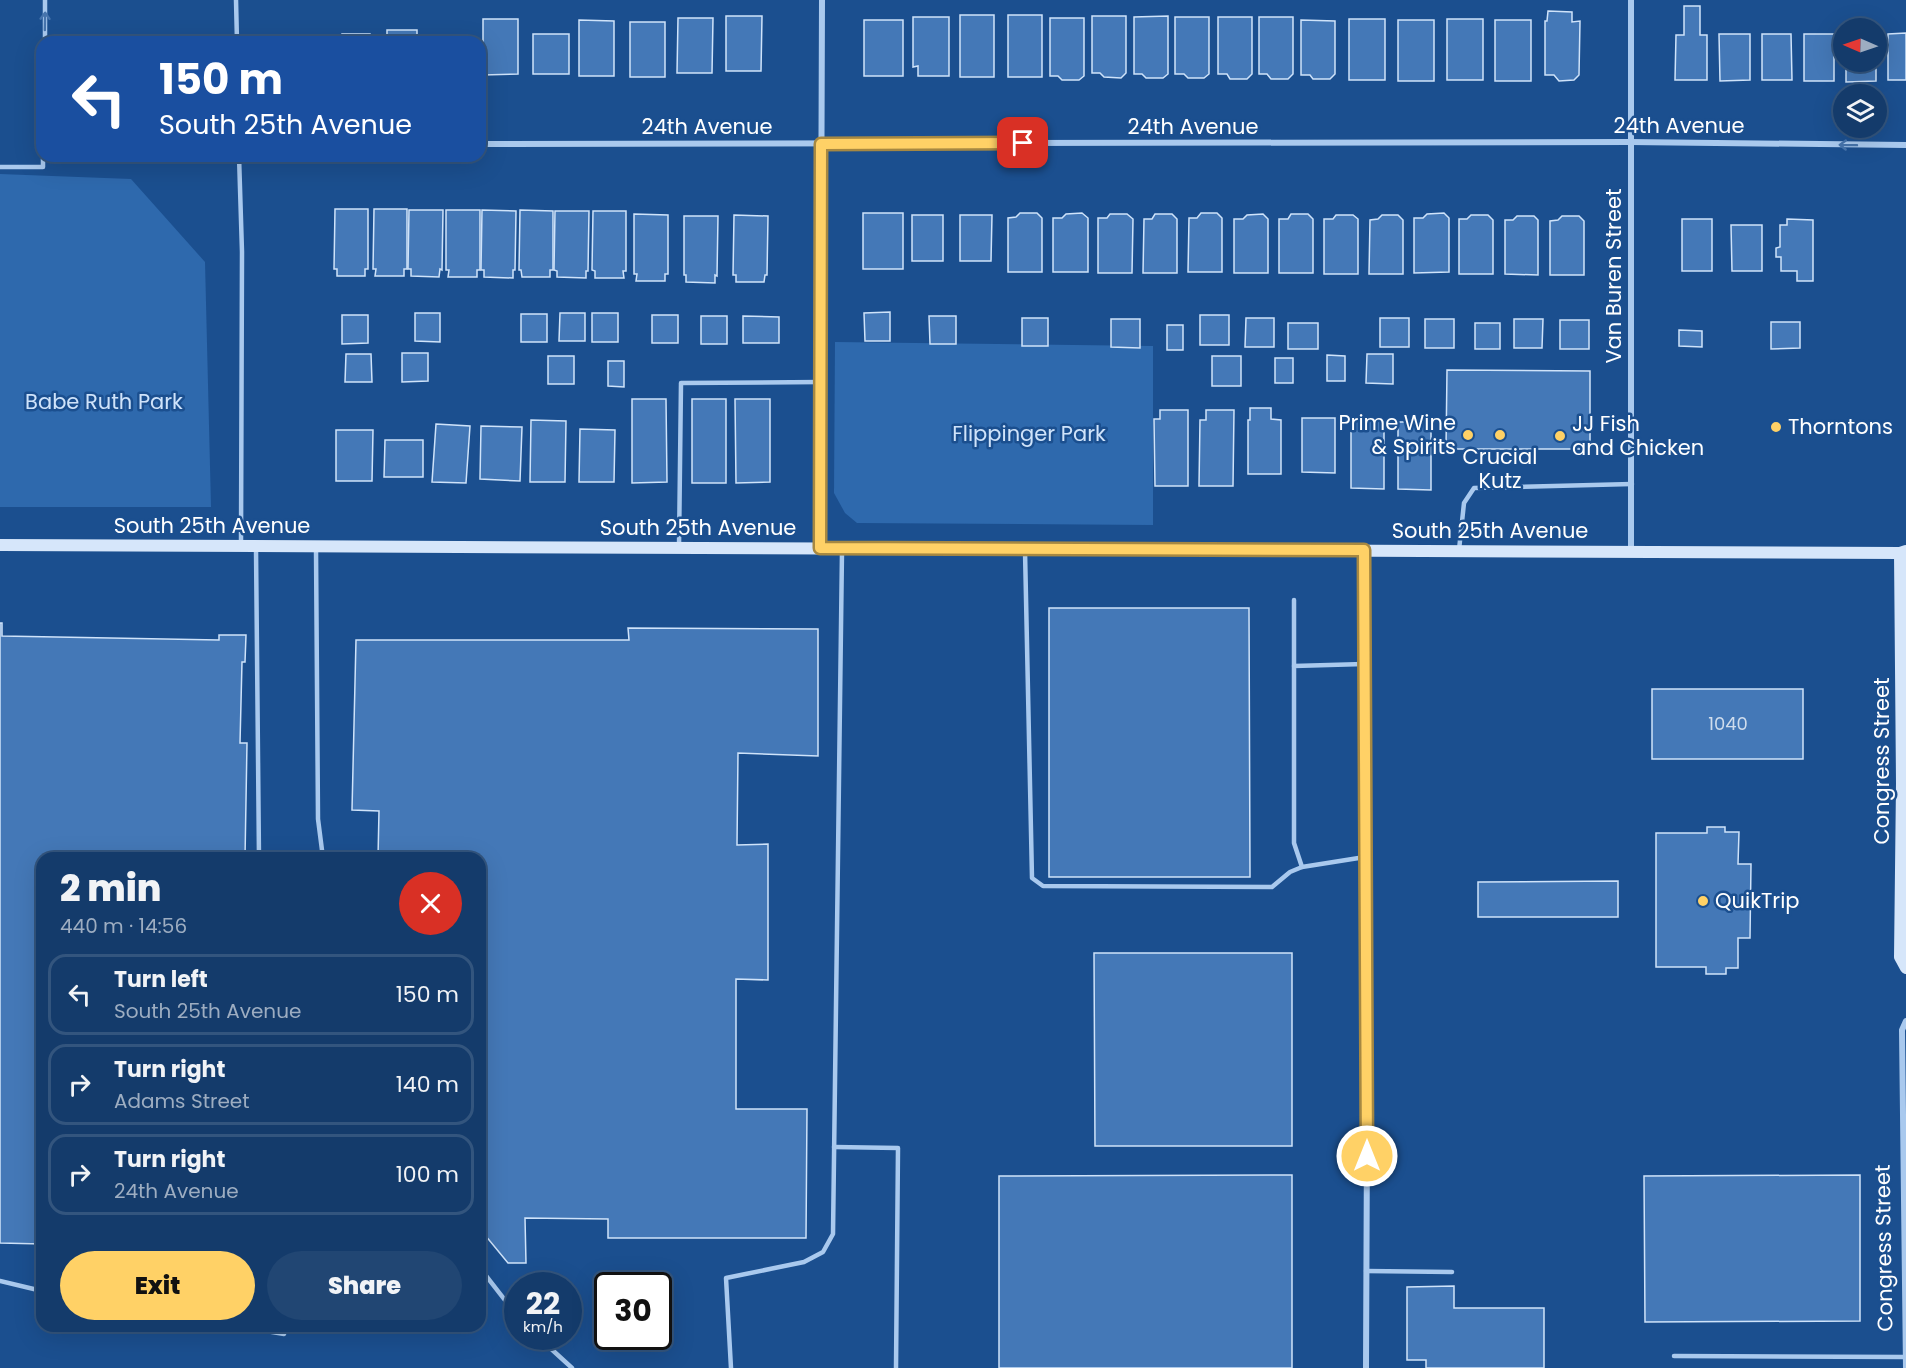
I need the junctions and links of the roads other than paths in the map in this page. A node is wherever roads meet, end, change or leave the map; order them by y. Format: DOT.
graph roads {
  1 [pos="45,0"];
  2 [pos="236,0"];
  3 [pos="822,0"];
  4 [pos="1631,0"];
  5 [pos="45,36"];
  6 [pos="237,36"];
  7 [pos="1630,142"];
  8 [pos="486,144"];
  9 [pos="821,144"];
  10 [pos="1906,145"];
  11 [pos="43,162"];
  12 [pos="239,162"];
  13 [pos="0,167"];
  14 [pos="821,382"];
  15 [pos="1632,484"];
  16 [pos="0,545"];
  17 [pos="241,546"];
  18 [pos="256,546"];
  19 [pos="316,546"];
  20 [pos="679,547"];
  21 [pos="820,548"];
  22 [pos="842,548"];
  23 [pos="1025,549"];
  24 [pos="1364,550"];
  25 [pos="1459,550"];
  26 [pos="1631,551"];
  27 [pos="1904,553"];
  28 [pos="1294,600"];
  29 [pos="1364,664"];
  30 [pos="1294,666"];
  31 [pos="259,852"];
  32 [pos="322,852"];
  33 [pos="1365,858"];
  34 [pos="1302,867"];
  35 [pos="1906,968"];
  36 [pos="1906,1021"];
  37 [pos="1904,1106"];
  38 [pos="834,1147"];
  39 [pos="1366,1271"];
  40 [pos="1452,1272"];
  41 [pos="486,1276"];
  42 [pos="0,1281"];
  43 [pos="36,1290"];
  44 [pos="504,1299"];
  45 [pos="552,1350"];
  46 [pos="1674,1356"];
  47 [pos="1906,1357"];
  48 [pos="572,1368"];
  49 [pos="731,1368"];
  50 [pos="896,1368"];
  51 [pos="1366,1368"];
  52 [pos="1905,1368"];
  5 -- 1 [label="lane, one-way"];
  2 -- 6 [label="lane"];
  3 -- 9 [label="street"];
  4 -- 7 [label="street, Van Buren Street"];
  7 -- 9 [label="street, 24th Avenue"];
  10 -- 7 [label="street, 24th Avenue, one-way"];
  7 -- 15 [label="street, Van Buren Street"];
  8 -- 9 [label="street, 24th Avenue"];
  9 -- 14 [label="street"];
  11 -- 13 [label="lane"];
  12 -- 17 [label="lane"];
  14 -- 20 [label="lane"];
  14 -- 21 [label="street"];
  15 -- 25 [label="lane"];
  15 -- 26 [label="street, Van Buren Street"];
  16 -- 17 [label="main road, South 25th Avenue"];
  17 -- 18 [label="main road, South 25th Avenue"];
  18 -- 19 [label="main road, South 25th Avenue"];
  18 -- 31 [label="lane"];
  19 -- 20 [label="main road, South 25th Avenue"];
  19 -- 32 [label="lane"];
  20 -- 21 [label="main road, South 25th Avenue"];
  21 -- 22 [label="main road, South 25th Avenue"];
  22 -- 23 [label="main road, South 25th Avenue"];
  22 -- 38 [label="lane"];
  23 -- 24 [label="main road, South 25th Avenue"];
  23 -- 34 [label="lane"];
  24 -- 25 [label="main road, South 25th Avenue"];
  24 -- 29 [label="street"];
  25 -- 26 [label="main road, South 25th Avenue"];
  26 -- 27 [label="main road, South 25th Avenue"];
  27 -- 35 [label="main road, Congress Street"];
  28 -- 30 [label="lane"];
  29 -- 30 [label="lane"];
  29 -- 33 [label="street"];
  30 -- 34 [label="lane"];
  33 -- 34 [label="lane"];
  33 -- 39 [label="street"];
  36 -- 37 [label="street, Congress Street"];
  37 -- 47 [label="street, Congress Street"];
  38 -- 49 [label="lane"];
  38 -- 50 [label="lane"];
  39 -- 40 [label="lane"];
  39 -- 51 [label="street"];
  41 -- 44 [label="lane"];
  42 -- 43 [label="lane"];
  45 -- 48 [label="lane"];
  46 -- 47 [label="lane"];
  47 -- 52 [label="street, Congress Street"];
}
